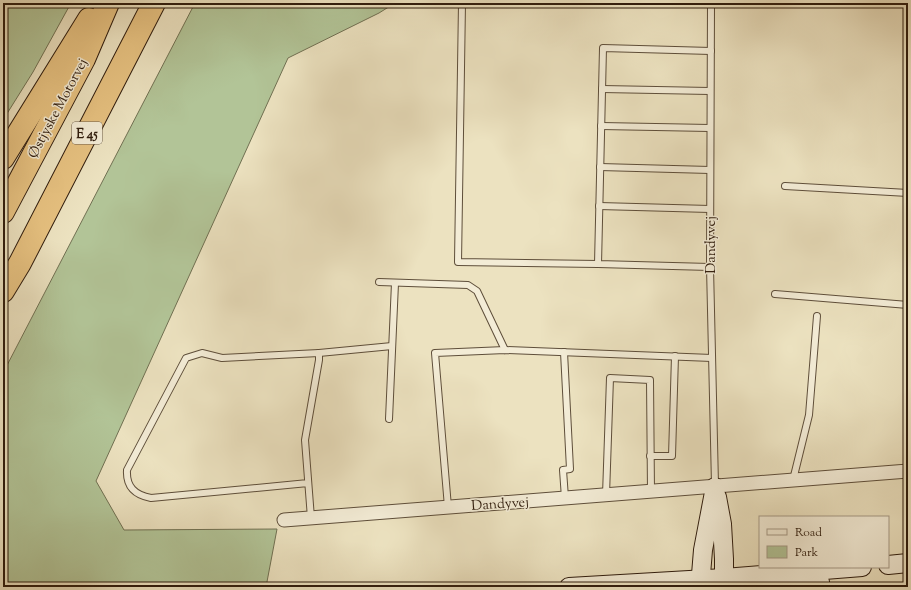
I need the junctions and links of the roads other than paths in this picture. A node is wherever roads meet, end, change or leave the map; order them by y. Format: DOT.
graph roads {
  1 [pos="99,3"];
  2 [pos="108,3"];
  3 [pos="154,3"];
  4 [pos="462,3"];
  5 [pos="711,3"];
  6 [pos="711,51"];
  7 [pos="602,89"];
  8 [pos="710,91"];
  9 [pos="601,126"];
  10 [pos="710,128"];
  11 [pos="3,158"];
  12 [pos="600,167"];
  13 [pos="710,170"];
  14 [pos="785,186"];
  15 [pos="908,193"];
  16 [pos="599,206"];
  17 [pos="710,209"];
  18 [pos="3,212"];
  19 [pos="20,263"];
  20 [pos="598,264"];
  21 [pos="710,266"];
  22 [pos="379,282"];
  23 [pos="395,283"];
  24 [pos="3,291"];
  25 [pos="776,294"];
  26 [pos="908,305"];
  27 [pos="3,308"];
  28 [pos="817,316"];
  29 [pos="392,346"];
  30 [pos="505,350"];
  31 [pos="564,352"];
  32 [pos="319,353"];
  33 [pos="675,356"];
  34 [pos="712,358"];
  35 [pos="389,419"];
  36 [pos="650,456"];
  37 [pos="908,471"];
  38 [pos="793,480"];
  39 [pos="308,483"];
  40 [pos="715,487"];
  41 [pos="651,492"];
  42 [pos="606,495"];
  43 [pos="565,498"];
  44 [pos="448,507"];
  45 [pos="311,518"];
  46 [pos="284,520"];
  47 [pos="908,563"];
  48 [pos="889,565"];
  49 [pos="853,568"];
  50 [pos="867,568"];
  51 [pos="712,584"];
  52 [pos="569,587"];
  53 [pos="773,587"];
  1 -- 11 [label="highway"];
  2 -- 18 [label="highway, Østjyske Motorvej / E 45"];
  3 -- 19 [label="highway, E 45"];
  4 -- 20 [label="lane"];
  5 -- 6 [label="lane, Dandyvej"];
  6 -- 7 [label="lane"];
  6 -- 8 [label="lane, Dandyvej"];
  7 -- 8 [label="lane"];
  7 -- 9 [label="lane"];
  8 -- 10 [label="lane, Dandyvej"];
  9 -- 10 [label="lane"];
  9 -- 12 [label="lane"];
  10 -- 13 [label="lane, Dandyvej"];
  12 -- 13 [label="lane"];
  12 -- 16 [label="lane"];
  13 -- 17 [label="lane, Dandyvej"];
  14 -- 15 [label="lane"];
  16 -- 17 [label="lane"];
  16 -- 20 [label="lane"];
  17 -- 21 [label="lane, Dandyvej"];
  19 -- 24 [label="highway, E 45"];
  19 -- 27 [label="highway"];
  20 -- 21 [label="lane"];
  21 -- 34 [label="lane, Dandyvej"];
  22 -- 23 [label="lane"];
  23 -- 29 [label="lane"];
  23 -- 30 [label="lane"];
  25 -- 26 [label="lane"];
  28 -- 38 [label="lane"];
  29 -- 32 [label="lane"];
  29 -- 35 [label="lane"];
  30 -- 31 [label="lane"];
  30 -- 44 [label="lane"];
  31 -- 33 [label="lane"];
  31 -- 43 [label="lane"];
  32 -- 39 [label="lane"];
  32 -- 39 [label="lane"];
  33 -- 34 [label="lane"];
  33 -- 36 [label="lane"];
  34 -- 40 [label="lane, Dandyvej"];
  36 -- 41 [label="lane"];
  36 -- 42 [label="lane"];
  37 -- 38 [label="street, Dandyvej"];
  38 -- 40 [label="street, Dandyvej"];
  39 -- 45 [label="lane"];
  40 -- 41 [label="street, Dandyvej"];
  40 -- 51 [label="main road, Dandyvej"];
  40 -- 51 [label="main road, Dandyvej"];
  41 -- 42 [label="street, Dandyvej"];
  42 -- 43 [label="street, Dandyvej"];
  43 -- 44 [label="street, Dandyvej"];
  44 -- 45 [label="street, Dandyvej"];
  45 -- 46 [label="street, Dandyvej"];
  47 -- 48 [label="main road"];
  49 -- 51 [label="main road"];
  50 -- 53 [label="main road"];
  51 -- 52 [label="main road"];
}
